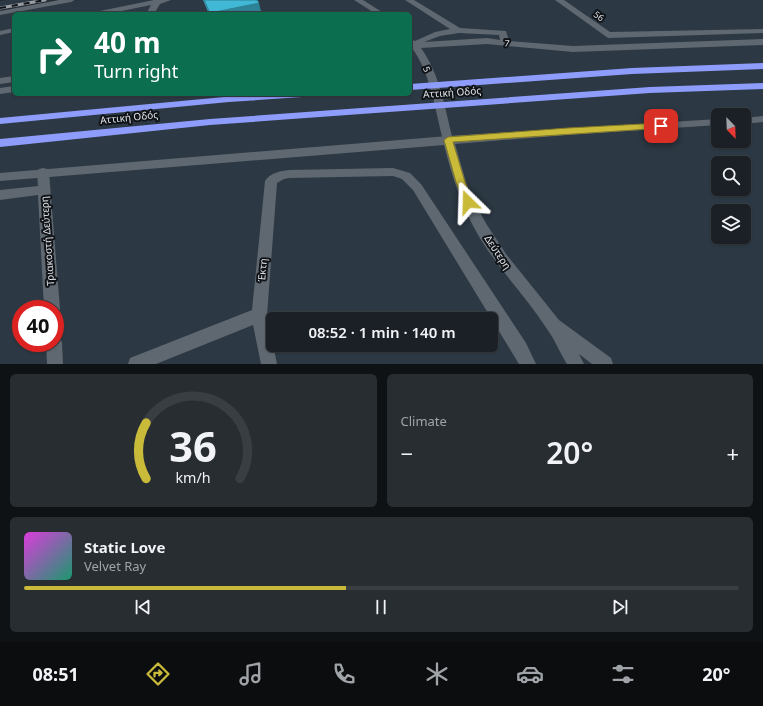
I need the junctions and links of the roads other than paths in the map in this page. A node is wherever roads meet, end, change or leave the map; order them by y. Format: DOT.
graph roads {
  1 [pos="71,0"];
  2 [pos="167,0"];
  3 [pos="358,0"];
  4 [pos="409,0"];
  5 [pos="559,0"];
  6 [pos="158,1"];
  7 [pos="106,12"];
  8 [pos="151,12"];
  9 [pos="378,12"];
  10 [pos="0,13"];
  11 [pos="12,30"];
  12 [pos="458,31"];
  13 [pos="763,31"];
  14 [pos="0,33"];
  15 [pos="608,35"];
  16 [pos="505,42"];
  17 [pos="763,42"];
  18 [pos="412,43"];
  19 [pos="603,48"];
  20 [pos="763,66"];
  21 [pos="12,79"];
  22 [pos="0,81"];
  23 [pos="412,86"];
  24 [pos="763,86"];
  25 [pos="12,89"];
  26 [pos="0,90"];
  27 [pos="273,96"];
  28 [pos="763,119"];
  29 [pos="751,120"];
  30 [pos="0,121"];
  31 [pos="711,122"];
  32 [pos="444,124"];
  33 [pos="448,140"];
  34 [pos="0,143"];
  35 [pos="43,172"];
  36 [pos="0,177"];
  37 [pos="44,190"];
  38 [pos="0,195"];
  39 [pos="51,300"];
  40 [pos="259,315"];
  41 [pos="553,324"];
  42 [pos="54,352"];
  43 [pos="55,364"];
  44 [pos="136,364"];
  45 [pos="269,364"];
  46 [pos="528,364"];
  47 [pos="576,364"];
  48 [pos="606,364"];
  1 -- 10 [label="street"];
  2 -- 6 [label="street"];
  3 -- 9 [label="street"];
  4 -- 12 [label="street"];
  5 -- 15 [label="street, 56"];
  6 -- 7 [label="street"];
  6 -- 8 [label="street"];
  11 -- 14 [label="street"];
  12 -- 16 [label="street"];
  12 -- 18 [label="street"];
  13 -- 15 [label="street"];
  15 -- 19 [label="street"];
  16 -- 18 [label="street, 7"];
  16 -- 19 [label="street, 7"];
  17 -- 19 [label="street, 7"];
  18 -- 32 [label="street, 5"];
  20 -- 23 [label="highway, Αττική Οδός"];
  21 -- 22 [label="street"];
  24 -- 34 [label="highway, Αττική Οδός"];
  25 -- 26 [label="street"];
  27 -- 30 [label="highway, Αττική Οδός"];
  28 -- 29 [label="street"];
  31 -- 33 [label="street"];
  32 -- 33 [label="street, Δεύτερη"];
  33 -- 35 [label="street"];
  33 -- 41 [label="street, Δεύτερη"];
  35 -- 36 [label="street"];
  35 -- 37 [label="street, Τριακοστή Δεύτερη"];
  37 -- 38 [label="street"];
  37 -- 39 [label="street, Τριακοστή Δεύτερη"];
  40 -- 44 [label="street"];
  40 -- 45 [label="street, Έκτη"];
  40 -- 46 [label="street, Έκτη"];
  41 -- 47 [label="street, Δεύτερη"];
  41 -- 48 [label="street, Δεύτερη"];
  42 -- 43 [label="street"];
}
